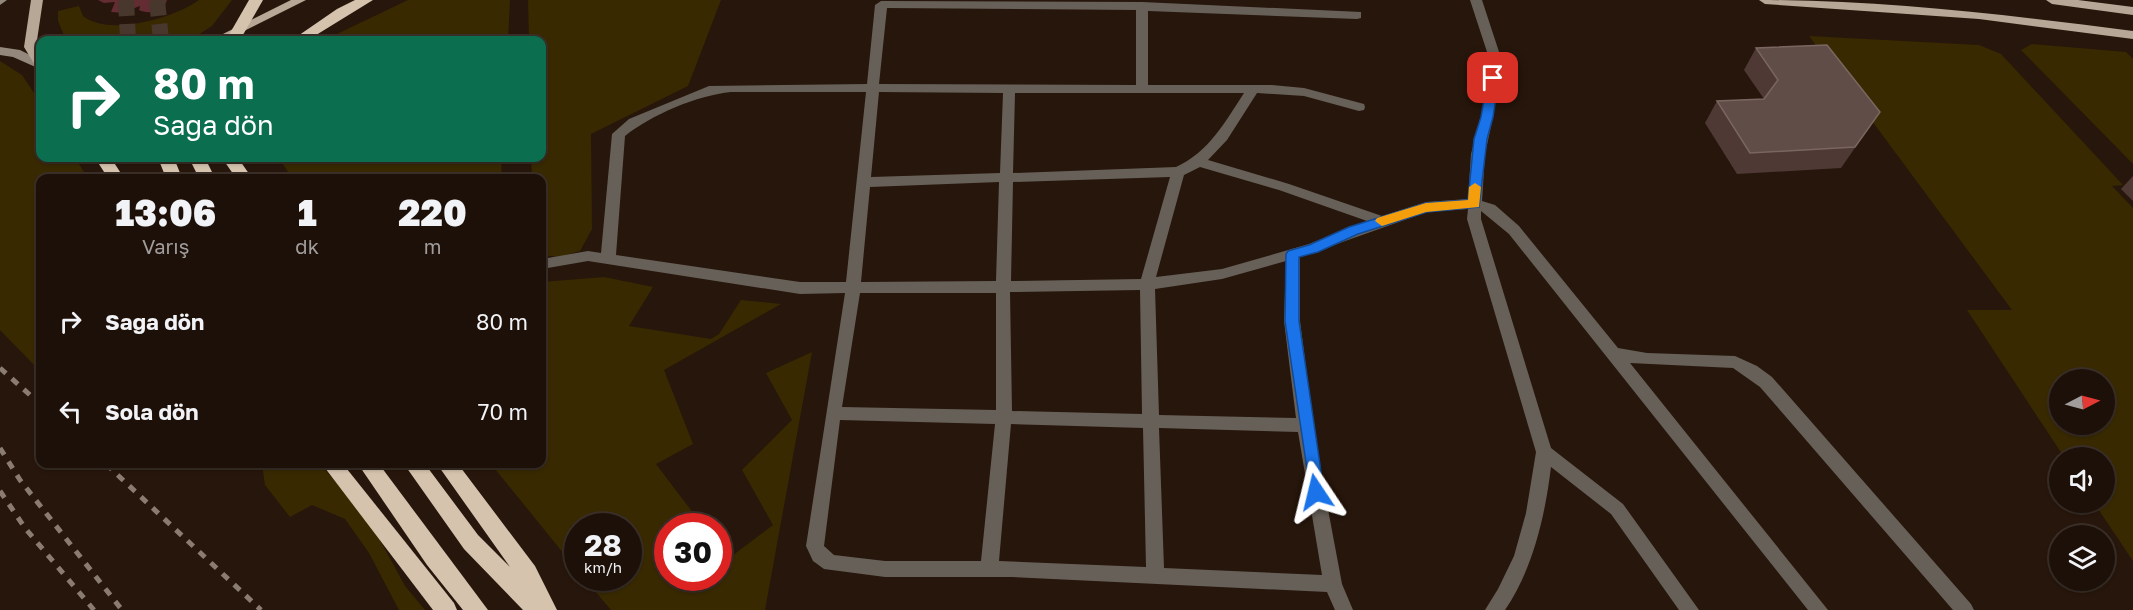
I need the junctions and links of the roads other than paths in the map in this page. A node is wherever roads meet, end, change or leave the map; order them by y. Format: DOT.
graph roads {
  1 [pos="37,0"];
  2 [pos="256,0"];
  3 [pos="300,0"];
  4 [pos="366,0"];
  5 [pos="1476,0"];
  6 [pos="1765,0"];
  7 [pos="2052,0"];
  8 [pos="1142,6"];
  9 [pos="2133,12"];
  10 [pos="1357,15"];
  11 [pos="236,35"];
  12 [pos="2133,35"];
  13 [pos="305,36"];
  14 [pos="0,51"];
  15 [pos="36,58"];
  16 [pos="36,63"];
  17 [pos="873,87"];
  18 [pos="1009,88"];
  19 [pos="1142,88"];
  20 [pos="1253,89"];
  21 [pos="1359,107"];
  22 [pos="1200,162"];
  23 [pos="1178,172"];
  24 [pos="1006,177"];
  25 [pos="864,182"];
  26 [pos="1474,204"];
  27 [pos="1381,221"];
  28 [pos="1293,254"];
  29 [pos="608,259"];
  30 [pos="546,263"];
  31 [pos="1148,284"];
  32 [pos="1003,287"];
  33 [pos="854,288"];
  34 [pos="1614,354"];
  35 [pos="833,413"];
  36 [pos="1004,417"];
  37 [pos="1151,422"];
  38 [pos="1306,425"];
  39 [pos="1544,452"];
  40 [pos="335,468"];
  41 [pos="371,468"];
  42 [pos="417,468"];
  43 [pos="450,468"];
  44 [pos="990,569"];
  45 [pos="1155,575"];
  46 [pos="1333,584"];
  47 [pos="446,610"];
  48 [pos="477,610"];
  49 [pos="538,610"];
  50 [pos="546,610"];
  51 [pos="1344,610"];
  52 [pos="1494,610"];
  53 [pos="1689,610"];
  54 [pos="1819,610"];
  55 [pos="1965,610"];
  1 -- 15 [label="main road"];
  2 -- 11 [label="highway"];
  3 -- 11 [label="main road"];
  4 -- 13 [label="highway"];
  5 -- 26 [label="street"];
  6 -- 12 [label="main road"];
  7 -- 9 [label="main road"];
  8 -- 10 [label="street"];
  8 -- 17 [label="street"];
  8 -- 19 [label="street"];
  14 -- 16 [label="main road"];
  17 -- 18 [label="street"];
  17 -- 25 [label="street"];
  17 -- 29 [label="street"];
  18 -- 19 [label="street"];
  18 -- 24 [label="street"];
  19 -- 20 [label="street"];
  20 -- 21 [label="street"];
  20 -- 22 [label="street"];
  22 -- 23 [label="street"];
  22 -- 27 [label="street"];
  23 -- 24 [label="street"];
  23 -- 31 [label="street"];
  24 -- 25 [label="street"];
  24 -- 32 [label="street"];
  25 -- 33 [label="street"];
  26 -- 27 [label="street"];
  26 -- 34 [label="street"];
  26 -- 39 [label="street"];
  27 -- 28 [label="street"];
  28 -- 31 [label="street"];
  28 -- 38 [label="street"];
  29 -- 30 [label="street"];
  29 -- 33 [label="street"];
  31 -- 32 [label="street"];
  31 -- 37 [label="street"];
  32 -- 33 [label="street"];
  32 -- 36 [label="street"];
  33 -- 35 [label="street"];
  34 -- 54 [label="street"];
  34 -- 55 [label="street"];
  35 -- 36 [label="street"];
  35 -- 44 [label="street"];
  36 -- 37 [label="street"];
  36 -- 44 [label="street"];
  37 -- 38 [label="street"];
  37 -- 45 [label="street"];
  38 -- 46 [label="street"];
  39 -- 52 [label="street"];
  39 -- 53 [label="street"];
  40 -- 47 [label="highway"];
  41 -- 48 [label="highway"];
  42 -- 49 [label="highway"];
  43 -- 50 [label="highway"];
  44 -- 45 [label="street"];
  45 -- 46 [label="street"];
  46 -- 51 [label="street"];
}
